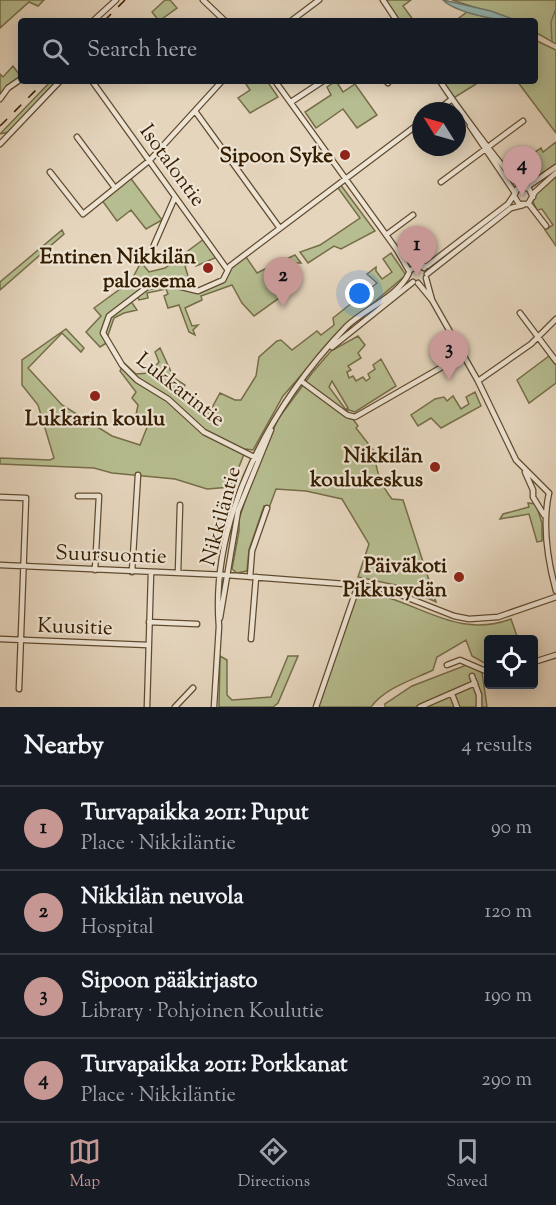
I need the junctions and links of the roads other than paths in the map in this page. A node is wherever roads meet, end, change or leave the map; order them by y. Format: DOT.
graph roads {
  1 [pos="116,0"];
  2 [pos="202,0"];
  3 [pos="320,0"];
  4 [pos="383,0"];
  5 [pos="96,18"];
  6 [pos="222,18"];
  7 [pos="295,18"];
  8 [pos="396,18"];
  9 [pos="18,81"];
  10 [pos="57,84"];
  11 [pos="94,84"];
  12 [pos="219,84"];
  13 [pos="277,84"];
  14 [pos="318,84"];
  15 [pos="442,84"];
  16 [pos="0,99"];
  17 [pos="452,99"];
  18 [pos="291,102"];
  19 [pos="448,102"];
  20 [pos="195,111"];
  21 [pos="523,120"];
  22 [pos="412,128"];
  23 [pos="77,137"];
  24 [pos="0,144"];
  25 [pos="486,148"];
  26 [pos="150,160"];
  27 [pos="556,167"];
  28 [pos="50,172"];
  29 [pos="556,173"];
  30 [pos="344,177"];
  31 [pos="441,182"];
  32 [pos="526,187"];
  33 [pos="115,188"];
  34 [pos="514,194"];
  35 [pos="532,196"];
  36 [pos="175,197"];
  37 [pos="526,204"];
  38 [pos="413,215"];
  39 [pos="546,226"];
  40 [pos="279,228"];
  41 [pos="387,235"];
  42 [pos="154,245"];
  43 [pos="397,250"];
  44 [pos="420,266"];
  45 [pos="227,269"];
  46 [pos="409,272"];
  47 [pos="426,276"];
  48 [pos="416,282"];
  49 [pos="432,300"];
  50 [pos="520,313"];
  51 [pos="556,319"];
  52 [pos="538,338"];
  53 [pos="325,352"];
  54 [pos="463,355"];
  55 [pos="556,361"];
  56 [pos="302,381"];
  57 [pos="478,381"];
  58 [pos="256,458"];
  59 [pos="524,470"];
  60 [pos="138,475"];
  61 [pos="540,486"];
  62 [pos="533,490"];
  63 [pos="555,490"];
  64 [pos="549,493"];
  65 [pos="78,495"];
  66 [pos="0,497"];
  67 [pos="545,501"];
  68 [pos="538,502"];
  69 [pos="180,505"];
  70 [pos="267,508"];
  71 [pos="545,517"];
  72 [pos="0,565"];
  73 [pos="22,566"];
  74 [pos="95,570"];
  75 [pos="132,572"];
  76 [pos="151,573"];
  77 [pos="178,573"];
  78 [pos="223,575"];
  79 [pos="250,577"];
  80 [pos="256,577"];
  81 [pos="358,585"];
  82 [pos="556,591"];
  83 [pos="556,597"];
  84 [pos="149,622"];
  85 [pos="197,624"];
  86 [pos="0,639"];
  87 [pos="251,639"];
  88 [pos="20,640"];
  89 [pos="148,645"];
  90 [pos="556,654"];
  91 [pos="538,661"];
  92 [pos="447,665"];
  93 [pos="484,670"];
  94 [pos="472,676"];
  95 [pos="475,683"];
  96 [pos="193,688"];
  97 [pos="19,689"];
  98 [pos="453,694"];
  99 [pos="215,706"];
  100 [pos="147,707"];
  101 [pos="175,707"];
  102 [pos="316,707"];
  103 [pos="421,707"];
  104 [pos="457,707"];
  105 [pos="478,707"];
  1 -- 5 [label="street"];
  2 -- 6 [label="street"];
  3 -- 7 [label="street"];
  4 -- 8 [label="street"];
  9 -- 16 [label="street"];
  10 -- 24 [label="street"];
  11 -- 26 [label="street, Isotalontie"];
  12 -- 20 [label="street"];
  13 -- 18 [label="street"];
  14 -- 18 [label="street"];
  15 -- 17 [label="street"];
  17 -- 19 [label="street"];
  17 -- 25 [label="street"];
  18 -- 30 [label="street"];
  20 -- 26 [label="street"];
  20 -- 40 [label="street"];
  21 -- 25 [label="street"];
  22 -- 30 [label="street"];
  23 -- 33 [label="street"];
  25 -- 31 [label="street"];
  25 -- 32 [label="street"];
  25 -- 34 [label="street"];
  26 -- 33 [label="street"];
  26 -- 36 [label="street, Isotalontie"];
  27 -- 32 [label="street"];
  28 -- 33 [label="street"];
  29 -- 35 [label="street"];
  30 -- 40 [label="street"];
  30 -- 41 [label="street"];
  32 -- 34 [label="street"];
  32 -- 35 [label="street"];
  34 -- 37 [label="street"];
  34 -- 44 [label="street"];
  35 -- 37 [label="street"];
  36 -- 42 [label="street"];
  36 -- 45 [label="street, Isotalontie"];
  37 -- 39 [label="street"];
  37 -- 47 [label="street"];
  38 -- 41 [label="street"];
  40 -- 45 [label="street"];
  41 -- 43 [label="street"];
  43 -- 44 [label="street"];
  43 -- 46 [label="street"];
  44 -- 46 [label="street, Nikkiläntie"];
  44 -- 47 [label="street"];
  45 -- 58 [label="street, Lukkarintie"];
  46 -- 48 [label="street"];
  46 -- 53 [label="street, Nikkiläntie"];
  47 -- 48 [label="street, Nikkiläntie"];
  47 -- 49 [label="street"];
  48 -- 49 [label="street"];
  48 -- 53 [label="street, Nikkiläntie"];
  49 -- 54 [label="street"];
  50 -- 52 [label="street"];
  51 -- 52 [label="street"];
  52 -- 55 [label="street"];
  52 -- 57 [label="street"];
  53 -- 56 [label="street, Nikkiläntie"];
  54 -- 56 [label="street"];
  54 -- 57 [label="street"];
  56 -- 58 [label="street, Nikkiläntie"];
  57 -- 59 [label="street"];
  58 -- 78 [label="street, Nikkiläntie"];
  59 -- 61 [label="street"];
  59 -- 62 [label="street"];
  60 -- 75 [label="street"];
  61 -- 62 [label="street"];
  61 -- 64 [label="street"];
  62 -- 68 [label="street"];
  63 -- 64 [label="street"];
  64 -- 67 [label="street"];
  65 -- 74 [label="street"];
  66 -- 73 [label="street"];
  67 -- 68 [label="street"];
  67 -- 71 [label="street"];
  68 -- 71 [label="street"];
  69 -- 77 [label="street"];
  70 -- 79 [label="street"];
  71 -- 82 [label="street"];
  72 -- 73 [label="street, Suursuontie"];
  73 -- 74 [label="street, Suursuontie"];
  73 -- 88 [label="street"];
  74 -- 75 [label="street, Suursuontie"];
  75 -- 76 [label="street, Suursuontie"];
  76 -- 77 [label="street, Suursuontie"];
  76 -- 84 [label="street"];
  77 -- 78 [label="street, Suursuontie"];
  78 -- 79 [label="street, Suursuontie"];
  78 -- 99 [label="street, Nikkiläntie"];
  79 -- 80 [label="street, Suursuontie"];
  80 -- 81 [label="street, Suursuontie"];
  80 -- 87 [label="street"];
  81 -- 83 [label="street, Suursuontie"];
  81 -- 102 [label="street"];
  84 -- 85 [label="street"];
  84 -- 89 [label="street"];
  86 -- 88 [label="street, Kuusitie"];
  88 -- 89 [label="street, Kuusitie"];
  88 -- 97 [label="street"];
  89 -- 100 [label="street"];
  90 -- 91 [label="street"];
  92 -- 93 [label="street"];
  94 -- 95 [label="street"];
  95 -- 98 [label="street"];
  95 -- 105 [label="street"];
  96 -- 101 [label="street"];
  98 -- 103 [label="street"];
  98 -- 104 [label="street"];
}
